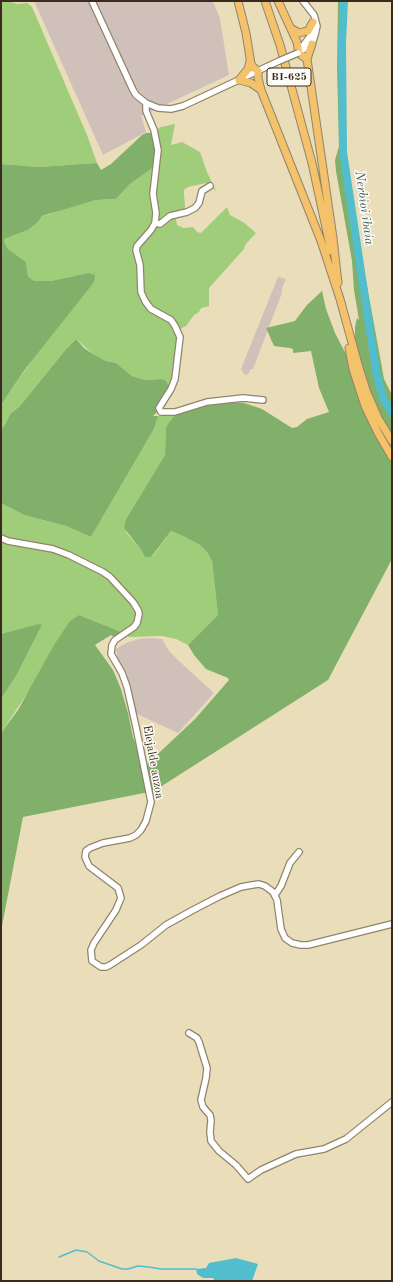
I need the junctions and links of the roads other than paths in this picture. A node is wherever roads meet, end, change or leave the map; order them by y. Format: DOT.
graph roads {
  1 [pos="92,1"];
  2 [pos="238,1"];
  3 [pos="265,1"];
  4 [pos="278,1"];
  5 [pos="302,1"];
  6 [pos="313,22"];
  7 [pos="292,29"];
  8 [pos="312,44"];
  9 [pos="298,53"];
  10 [pos="307,59"];
  11 [pos="250,60"];
  12 [pos="258,71"];
  13 [pos="239,80"];
  14 [pos="261,90"];
  15 [pos="146,103"];
  16 [pos="210,186"];
  17 [pos="155,223"];
  18 [pos="340,298"];
  19 [pos="263,400"];
  20 [pos="392,441"];
  21 [pos="392,457"];
  22 [pos="1,538"];
  23 [pos="299,852"];
  24 [pos="275,895"];
  25 [pos="392,924"];
  26 [pos="189,1033"];
  27 [pos="392,1102"];
  1 -- 15 [label="street"];
  2 -- 11 [label="main road"];
  3 -- 18 [label="main road, BI-625"];
  4 -- 7 [label="main road"];
  5 -- 6 [label="street"];
  5 -- 8 [label="street"];
  6 -- 7 [label="main road"];
  6 -- 9 [label="street"];
  7 -- 9 [label="main road"];
  8 -- 9 [label="street"];
  8 -- 10 [label="main road"];
  9 -- 10 [label="main road"];
  9 -- 12 [label="street, bridge"];
  10 -- 18 [label="main road"];
  11 -- 12 [label="main road"];
  11 -- 13 [label="main road"];
  12 -- 13 [label="street"];
  12 -- 14 [label="main road"];
  13 -- 14 [label="main road"];
  13 -- 15 [label="street"];
  14 -- 18 [label="main road"];
  15 -- 17 [label="street"];
  16 -- 17 [label="street"];
  17 -- 19 [label="street"];
  18 -- 20 [label="main road, BI-625"];
  18 -- 21 [label="main road, BI-625"];
  22 -- 24 [label="street, Elejalde auzoa"];
  23 -- 24 [label="street"];
  24 -- 25 [label="street"];
  26 -- 27 [label="street"];
}
